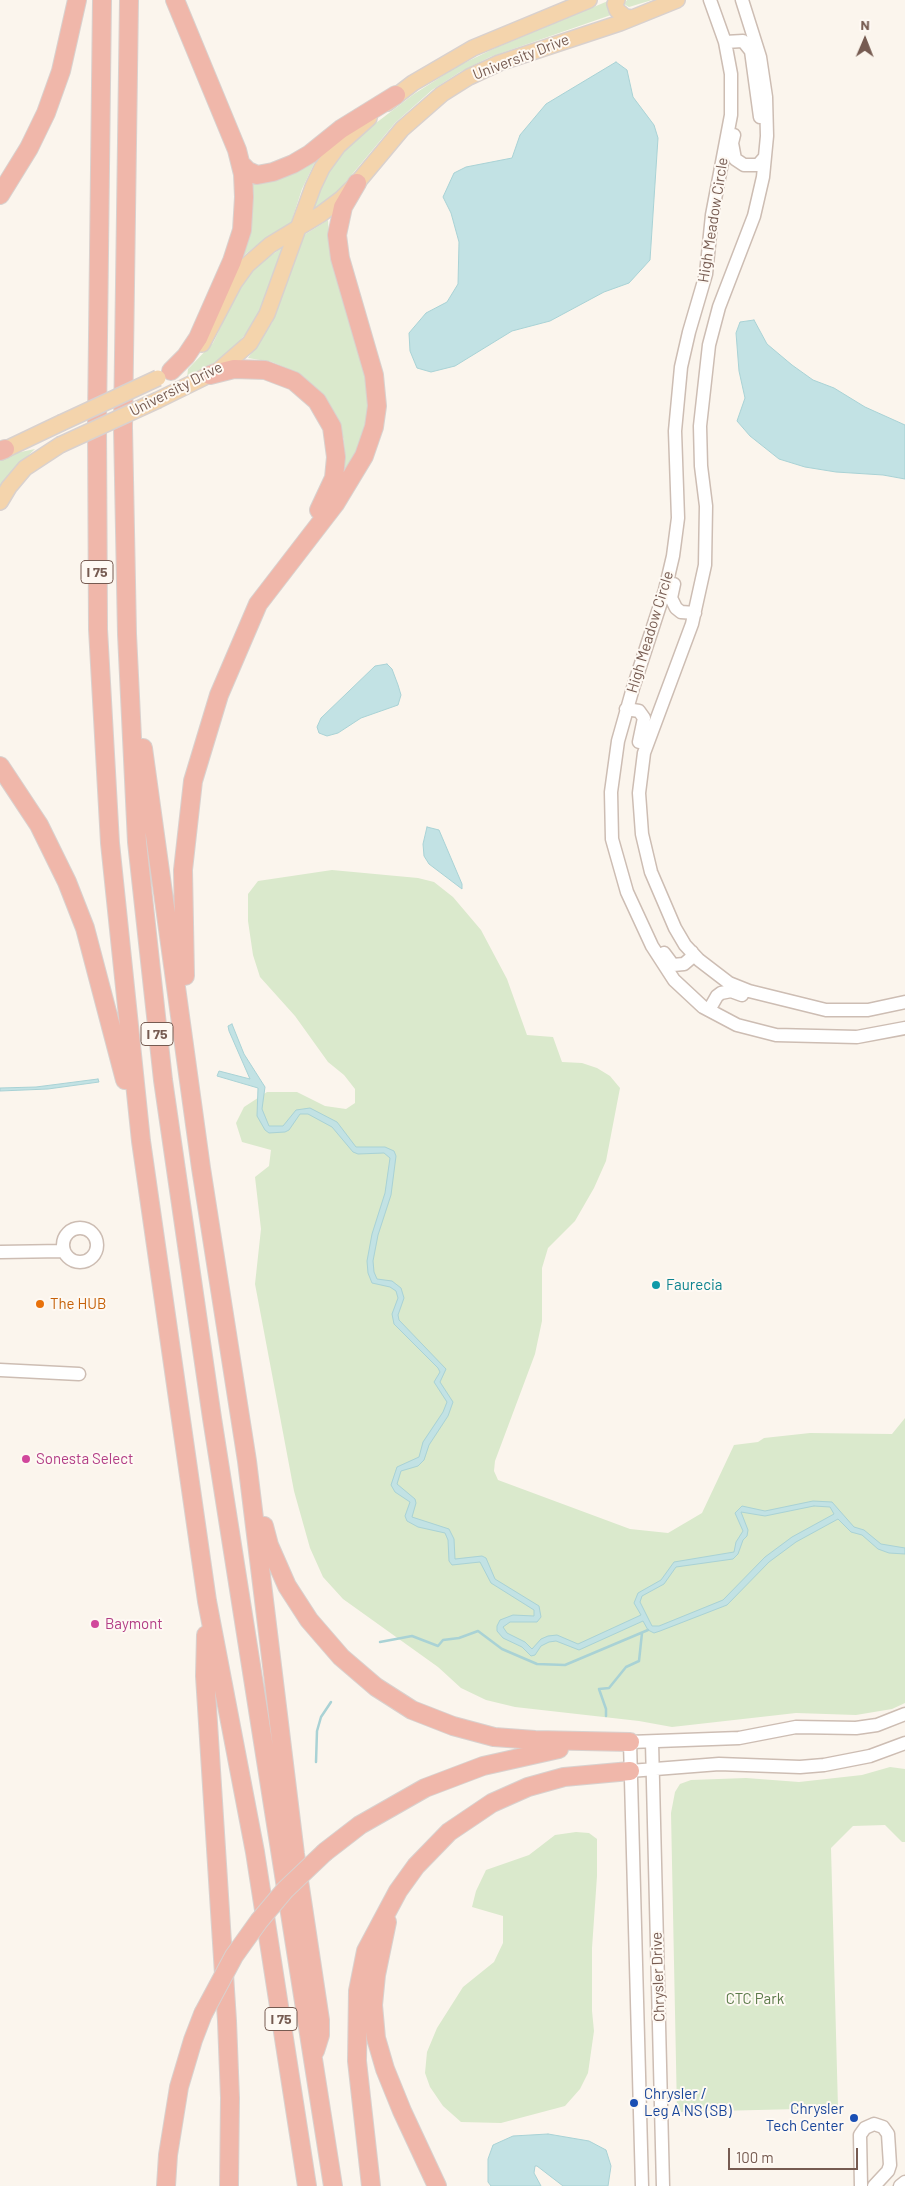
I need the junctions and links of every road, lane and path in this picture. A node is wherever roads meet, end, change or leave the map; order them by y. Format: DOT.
graph roads {
  1 [pos="77,0"];
  2 [pos="102,0"];
  3 [pos="129,0"];
  4 [pos="176,0"];
  5 [pos="589,0"];
  6 [pos="617,0"];
  7 [pos="677,0"];
  8 [pos="710,0"];
  9 [pos="742,0"];
  10 [pos="632,18"];
  11 [pos="725,42"];
  12 [pos="731,74"];
  13 [pos="396,95"];
  14 [pos="767,136"];
  15 [pos="765,157"];
  16 [pos="241,164"];
  17 [pos="358,183"];
  18 [pos="0,194"];
  19 [pos="298,228"];
  20 [pos="165,374"];
  21 [pos="210,375"];
  22 [pos="2,451"];
  23 [pos="0,502"];
  24 [pos="678,518"];
  25 [pos="301,546"];
  26 [pos="695,613"];
  27 [pos="127,634"];
  28 [pos="626,709"];
  29 [pos="0,766"];
  30 [pos="639,812"];
  31 [pos="626,892"];
  32 [pos="692,952"];
  33 [pos="905,1002"];
  34 [pos="709,1010"];
  35 [pos="826,1010"];
  36 [pos="905,1028"];
  37 [pos="141,1141"];
  38 [pos="201,1168"];
  39 [pos="63,1251"];
  40 [pos="0,1252"];
  41 [pos="0,1370"];
  42 [pos="79,1374"];
  43 [pos="247,1461"];
  44 [pos="207,1601"];
  45 [pos="905,1714"];
  46 [pos="630,1742"];
  47 [pos="652,1742"];
  48 [pos="905,1743"];
  49 [pos="653,1768"];
  50 [pos="630,1771"];
  51 [pos="391,1905"];
  52 [pos="313,2059"];
  53 [pos="905,2182"];
  54 [pos="166,2186"];
  55 [pos="229,2186"];
  56 [pos="306,2186"];
  57 [pos="333,2186"];
  58 [pos="371,2186"];
  59 [pos="437,2186"];
  60 [pos="642,2186"];
  61 [pos="662,2186"];
  62 [pos="861,2186"];
  63 [pos="874,2186"];
  64 [pos="900,2186"];
  1 -- 18 [label="highway"];
  2 -- 37 [label="highway, I 75"];
  3 -- 27 [label="highway, I 75"];
  4 -- 16 [label="highway"];
  5 -- 13 [label="main road, University Drive"];
  6 -- 10 [label="main road"];
  7 -- 10 [label="main road, University Drive"];
  8 -- 11 [label="street, High Meadow Circle"];
  9 -- 14 [label="street, High Meadow Circle"];
  10 -- 17 [label="main road, University Drive"];
  11 -- 12 [label="street, High Meadow Circle"];
  11 -- 14 [label="street"];
  12 -- 15 [label="street"];
  12 -- 24 [label="street, High Meadow Circle"];
  13 -- 16 [label="highway"];
  13 -- 19 [label="main road, University Drive"];
  14 -- 15 [label="street, High Meadow Circle"];
  15 -- 26 [label="street, High Meadow Circle"];
  16 -- 20 [label="highway"];
  17 -- 19 [label="main road, University Drive"];
  17 -- 25 [label="highway"];
  19 -- 20 [label="main road, University Drive"];
  19 -- 21 [label="main road, University Drive"];
  20 -- 22 [label="main road, University Drive, bridge"];
  21 -- 23 [label="main road, University Drive, bridge"];
  21 -- 25 [label="highway"];
  24 -- 26 [label="street"];
  24 -- 28 [label="street, High Meadow Circle"];
  25 -- 38 [label="highway"];
  26 -- 30 [label="street, High Meadow Circle"];
  27 -- 38 [label="highway"];
  27 -- 52 [label="highway, I 75"];
  28 -- 30 [label="street"];
  28 -- 31 [label="street, High Meadow Circle"];
  29 -- 37 [label="highway"];
  30 -- 32 [label="street, High Meadow Circle"];
  31 -- 32 [label="street"];
  31 -- 34 [label="street, High Meadow Circle"];
  32 -- 35 [label="street, High Meadow Circle"];
  33 -- 35 [label="street, High Meadow Circle"];
  34 -- 35 [label="street"];
  34 -- 36 [label="street, High Meadow Circle"];
  37 -- 44 [label="highway, I 75"];
  38 -- 43 [label="highway"];
  39 -- 40 [label="street"];
  41 -- 42 [label="street"];
  43 -- 46 [label="highway"];
  43 -- 52 [label="highway"];
  44 -- 55 [label="highway"];
  44 -- 56 [label="highway, I 75"];
  45 -- 47 [label="street"];
  46 -- 47 [label="street"];
  46 -- 50 [label="street, Chrysler Drive"];
  46 -- 54 [label="highway, bridge"];
  47 -- 49 [label="street, Chrysler Drive"];
  48 -- 49 [label="street"];
  49 -- 50 [label="street"];
  49 -- 61 [label="street, Chrysler Drive"];
  50 -- 51 [label="highway"];
  50 -- 60 [label="street, Chrysler Drive"];
  51 -- 58 [label="highway"];
  51 -- 59 [label="highway"];
  52 -- 57 [label="highway, I 75"];
  53 -- 64 [label="street"];
  62 -- 63 [label="street"];
}
